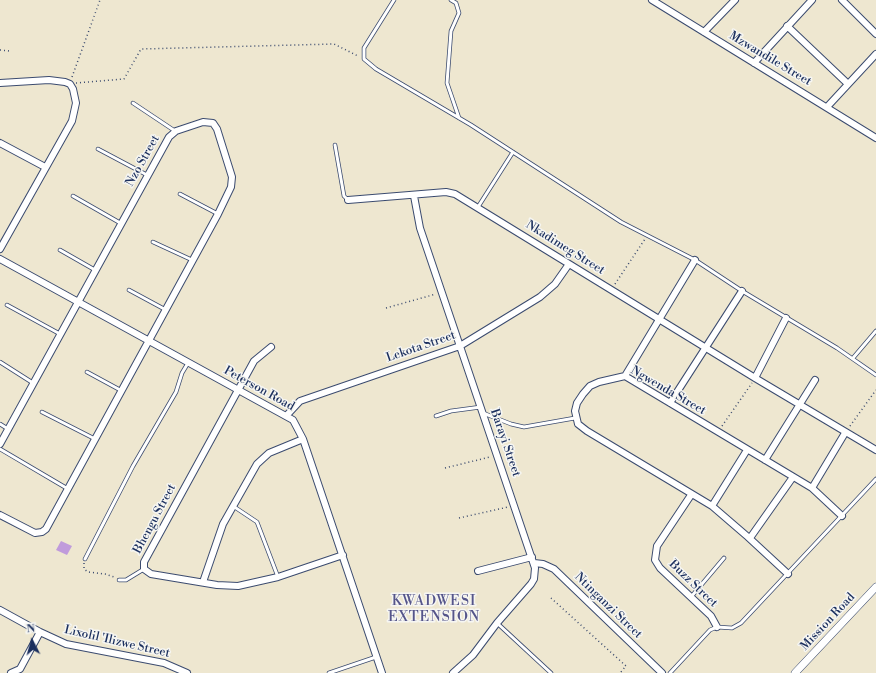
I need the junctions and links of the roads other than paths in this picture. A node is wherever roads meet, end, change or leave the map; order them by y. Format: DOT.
graph roads {
  1 [pos="394,0"];
  2 [pos="451,0"];
  3 [pos="652,0"];
  4 [pos="735,0"];
  5 [pos="812,0"];
  6 [pos="842,0"];
  7 [pos="662,2"];
  8 [pos="787,26"];
  9 [pos="704,32"];
  10 [pos="876,34"];
  11 [pos="876,54"];
  12 [pos="754,63"];
  13 [pos="0,83"];
  14 [pos="848,84"];
  15 [pos="134,103"];
  16 [pos="827,107"];
  17 [pos="459,118"];
  18 [pos="176,131"];
  19 [pos="876,138"];
  20 [pos="0,143"];
  21 [pos="335,145"];
  22 [pos="98,149"];
  23 [pos="513,152"];
  24 [pos="45,167"];
  25 [pos="147,175"];
  26 [pos="180,194"];
  27 [pos="74,196"];
  28 [pos="414,196"];
  29 [pos="348,200"];
  30 [pos="478,207"];
  31 [pos="218,214"];
  32 [pos="122,224"];
  33 [pos="153,242"];
  34 [pos="0,249"];
  35 [pos="60,250"];
  36 [pos="0,259"];
  37 [pos="192,260"];
  38 [pos="695,260"];
  39 [pos="569,264"];
  40 [pos="96,271"];
  41 [pos="129,290"];
  42 [pos="742,291"];
  43 [pos="78,302"];
  44 [pos="7,305"];
  45 [pos="166,310"];
  46 [pos="786,318"];
  47 [pos="660,319"];
  48 [pos="876,331"];
  49 [pos="60,334"];
  50 [pos="149,340"];
  51 [pos="460,346"];
  52 [pos="271,347"];
  53 [pos="707,348"];
  54 [pos="853,358"];
  55 [pos="188,361"];
  56 [pos="0,362"];
  57 [pos="87,372"];
  58 [pos="876,375"];
  59 [pos="625,376"];
  60 [pos="755,378"];
  61 [pos="815,380"];
  62 [pos="33,383"];
  63 [pos="238,389"];
  64 [pos="122,391"];
  65 [pos="670,403"];
  66 [pos="800,405"];
  67 [pos="482,410"];
  68 [pos="42,412"];
  69 [pos="287,415"];
  70 [pos="436,416"];
  71 [pos="576,418"];
  72 [pos="0,424"];
  73 [pos="8,429"];
  74 [pos="845,432"];
  75 [pos="95,439"];
  76 [pos="303,439"];
  77 [pos="0,444"];
  78 [pos="0,449"];
  79 [pos="747,450"];
  80 [pos="876,450"];
  81 [pos="765,460"];
  82 [pos="792,477"];
  83 [pos="876,479"];
  84 [pos="812,488"];
  85 [pos="68,489"];
  86 [pos="691,495"];
  87 [pos="233,506"];
  88 [pos="712,506"];
  89 [pos="0,515"];
  90 [pos="842,516"];
  91 [pos="750,538"];
  92 [pos="342,555"];
  93 [pos="724,558"];
  94 [pos="85,559"];
  95 [pos="533,560"];
  96 [pos="144,569"];
  97 [pos="478,571"];
  98 [pos="788,574"];
  99 [pos="278,577"];
  100 [pos="119,580"];
  101 [pos="203,582"];
  102 [pos="876,586"];
  103 [pos="692,597"];
  104 [pos="0,610"];
  105 [pos="497,623"];
  106 [pos="717,627"];
  107 [pos="40,632"];
  108 [pos="377,657"];
  109 [pos="19,671"];
  110 [pos="11,673"];
  111 [pos="187,673"];
  112 [pos="329,673"];
  113 [pos="382,673"];
  114 [pos="453,673"];
  115 [pos="551,673"];
  116 [pos="662,673"];
  117 [pos="670,673"];
  118 [pos="796,673"];
  1 -- 17 [label="lane"];
  2 -- 17 [label="lane"];
  3 -- 7 [label="street, Mzwandile Street"];
  4 -- 9 [label="street"];
  5 -- 8 [label="street"];
  6 -- 10 [label="street"];
  7 -- 9 [label="street, Mzwandile Street"];
  8 -- 12 [label="street"];
  8 -- 14 [label="street"];
  9 -- 12 [label="street, Mzwandile Street"];
  11 -- 14 [label="street"];
  12 -- 16 [label="street, Mzwandile Street"];
  13 -- 24 [label="street"];
  14 -- 16 [label="street"];
  15 -- 18 [label="lane"];
  16 -- 19 [label="street, Mzwandile Street"];
  17 -- 23 [label="lane"];
  18 -- 25 [label="street, Nzo Street"];
  18 -- 31 [label="street, Nzo Street"];
  20 -- 24 [label="street"];
  21 -- 29 [label="lane"];
  22 -- 25 [label="lane"];
  23 -- 30 [label="lane"];
  23 -- 38 [label="lane"];
  24 -- 34 [label="street"];
  25 -- 32 [label="street, Nzo Street"];
  26 -- 31 [label="lane"];
  27 -- 32 [label="lane"];
  28 -- 29 [label="street, Nkadimeg Street"];
  28 -- 30 [label="street, Nkadimeg Street"];
  28 -- 51 [label="street, Barayi Street"];
  30 -- 39 [label="street, Nkadimeg Street"];
  31 -- 37 [label="street, Nzo Street"];
  32 -- 40 [label="street, Nzo Street"];
  33 -- 37 [label="lane"];
  35 -- 40 [label="lane"];
  36 -- 43 [label="street, Peterson Road"];
  37 -- 45 [label="street, Nzo Street"];
  38 -- 42 [label="lane"];
  38 -- 47 [label="street"];
  39 -- 47 [label="street, Nkadimeg Street"];
  39 -- 51 [label="street, Lekota Street"];
  40 -- 43 [label="street, Nzo Street"];
  41 -- 45 [label="lane"];
  42 -- 46 [label="lane"];
  42 -- 53 [label="street"];
  43 -- 49 [label="street, Nzo Street"];
  43 -- 50 [label="street, Peterson Road"];
  44 -- 49 [label="lane"];
  45 -- 50 [label="street, Nzo Street"];
  46 -- 54 [label="lane"];
  46 -- 60 [label="street"];
  47 -- 53 [label="street, Nkadimeg Street"];
  47 -- 59 [label="street"];
  48 -- 54 [label="lane"];
  49 -- 62 [label="street, Nzo Street"];
  50 -- 55 [label="street, Peterson Road"];
  50 -- 64 [label="street, Nzo Street"];
  51 -- 67 [label="street, Barayi Street"];
  51 -- 69 [label="street, Lekota Street"];
  52 -- 63 [label="street, Bhengu Street"];
  53 -- 60 [label="street, Nkadimeg Street"];
  53 -- 65 [label="street"];
  54 -- 58 [label="lane"];
  55 -- 63 [label="street, Peterson Road"];
  55 -- 94 [label="lane"];
  56 -- 62 [label="lane"];
  57 -- 64 [label="lane"];
  59 -- 65 [label="street, Ngwenda Street"];
  59 -- 71 [label="street, Ngwenda Street"];
  60 -- 66 [label="street, Nkadimeg Street"];
  61 -- 66 [label="street"];
  62 -- 73 [label="street, Nzo Street"];
  63 -- 69 [label="street, Peterson Road"];
  63 -- 96 [label="street, Bhengu Street"];
  64 -- 75 [label="street, Nzo Street"];
  65 -- 79 [label="street, Ngwenda Street"];
  66 -- 74 [label="street, Nkadimeg Street"];
  66 -- 81 [label="street"];
  67 -- 70 [label="lane"];
  67 -- 71 [label="lane"];
  67 -- 95 [label="street, Barayi Street"];
  68 -- 75 [label="lane"];
  69 -- 76 [label="street, Peterson Road"];
  71 -- 86 [label="street"];
  72 -- 73 [label="lane"];
  73 -- 77 [label="street, Nzo Street"];
  74 -- 80 [label="street, Nkadimeg Street"];
  74 -- 84 [label="street"];
  75 -- 85 [label="street, Nzo Street"];
  76 -- 87 [label="street"];
  76 -- 92 [label="street, Peterson Road"];
  78 -- 85 [label="lane"];
  79 -- 81 [label="street, Ngwenda Street"];
  79 -- 88 [label="street"];
  81 -- 82 [label="street, Ngwenda Street"];
  82 -- 84 [label="street, Ngwenda Street"];
  82 -- 91 [label="street"];
  83 -- 90 [label="lane"];
  84 -- 90 [label="street, Ngwenda Street"];
  85 -- 89 [label="street, Nzo Street"];
  86 -- 88 [label="street"];
  86 -- 103 [label="street, Buzz Street"];
  87 -- 99 [label="lane"];
  87 -- 101 [label="street"];
  88 -- 91 [label="street"];
  90 -- 98 [label="lane"];
  91 -- 98 [label="street"];
  92 -- 99 [label="street, Bhengu Street"];
  92 -- 108 [label="street, Peterson Road"];
  93 -- 103 [label="lane"];
  95 -- 97 [label="street"];
  95 -- 105 [label="street, Barayi Street"];
  95 -- 116 [label="street, Ntinganzi Street"];
  96 -- 100 [label="lane"];
  96 -- 101 [label="street, Bhengu Street"];
  98 -- 106 [label="lane"];
  99 -- 101 [label="street, Bhengu Street"];
  102 -- 118 [label="street, Mission Road"];
  103 -- 106 [label="street, Buzz Street"];
  104 -- 107 [label="street, Lixolil 'Ilizwe Street"];
  105 -- 114 [label="street, Barayi Street"];
  105 -- 115 [label="lane"];
  106 -- 117 [label="lane"];
  107 -- 109 [label="street"];
  107 -- 111 [label="street, Lixolil 'Ilizwe Street"];
  108 -- 112 [label="lane"];
  108 -- 113 [label="street, Peterson Road"];
  109 -- 110 [label="street"];
}
